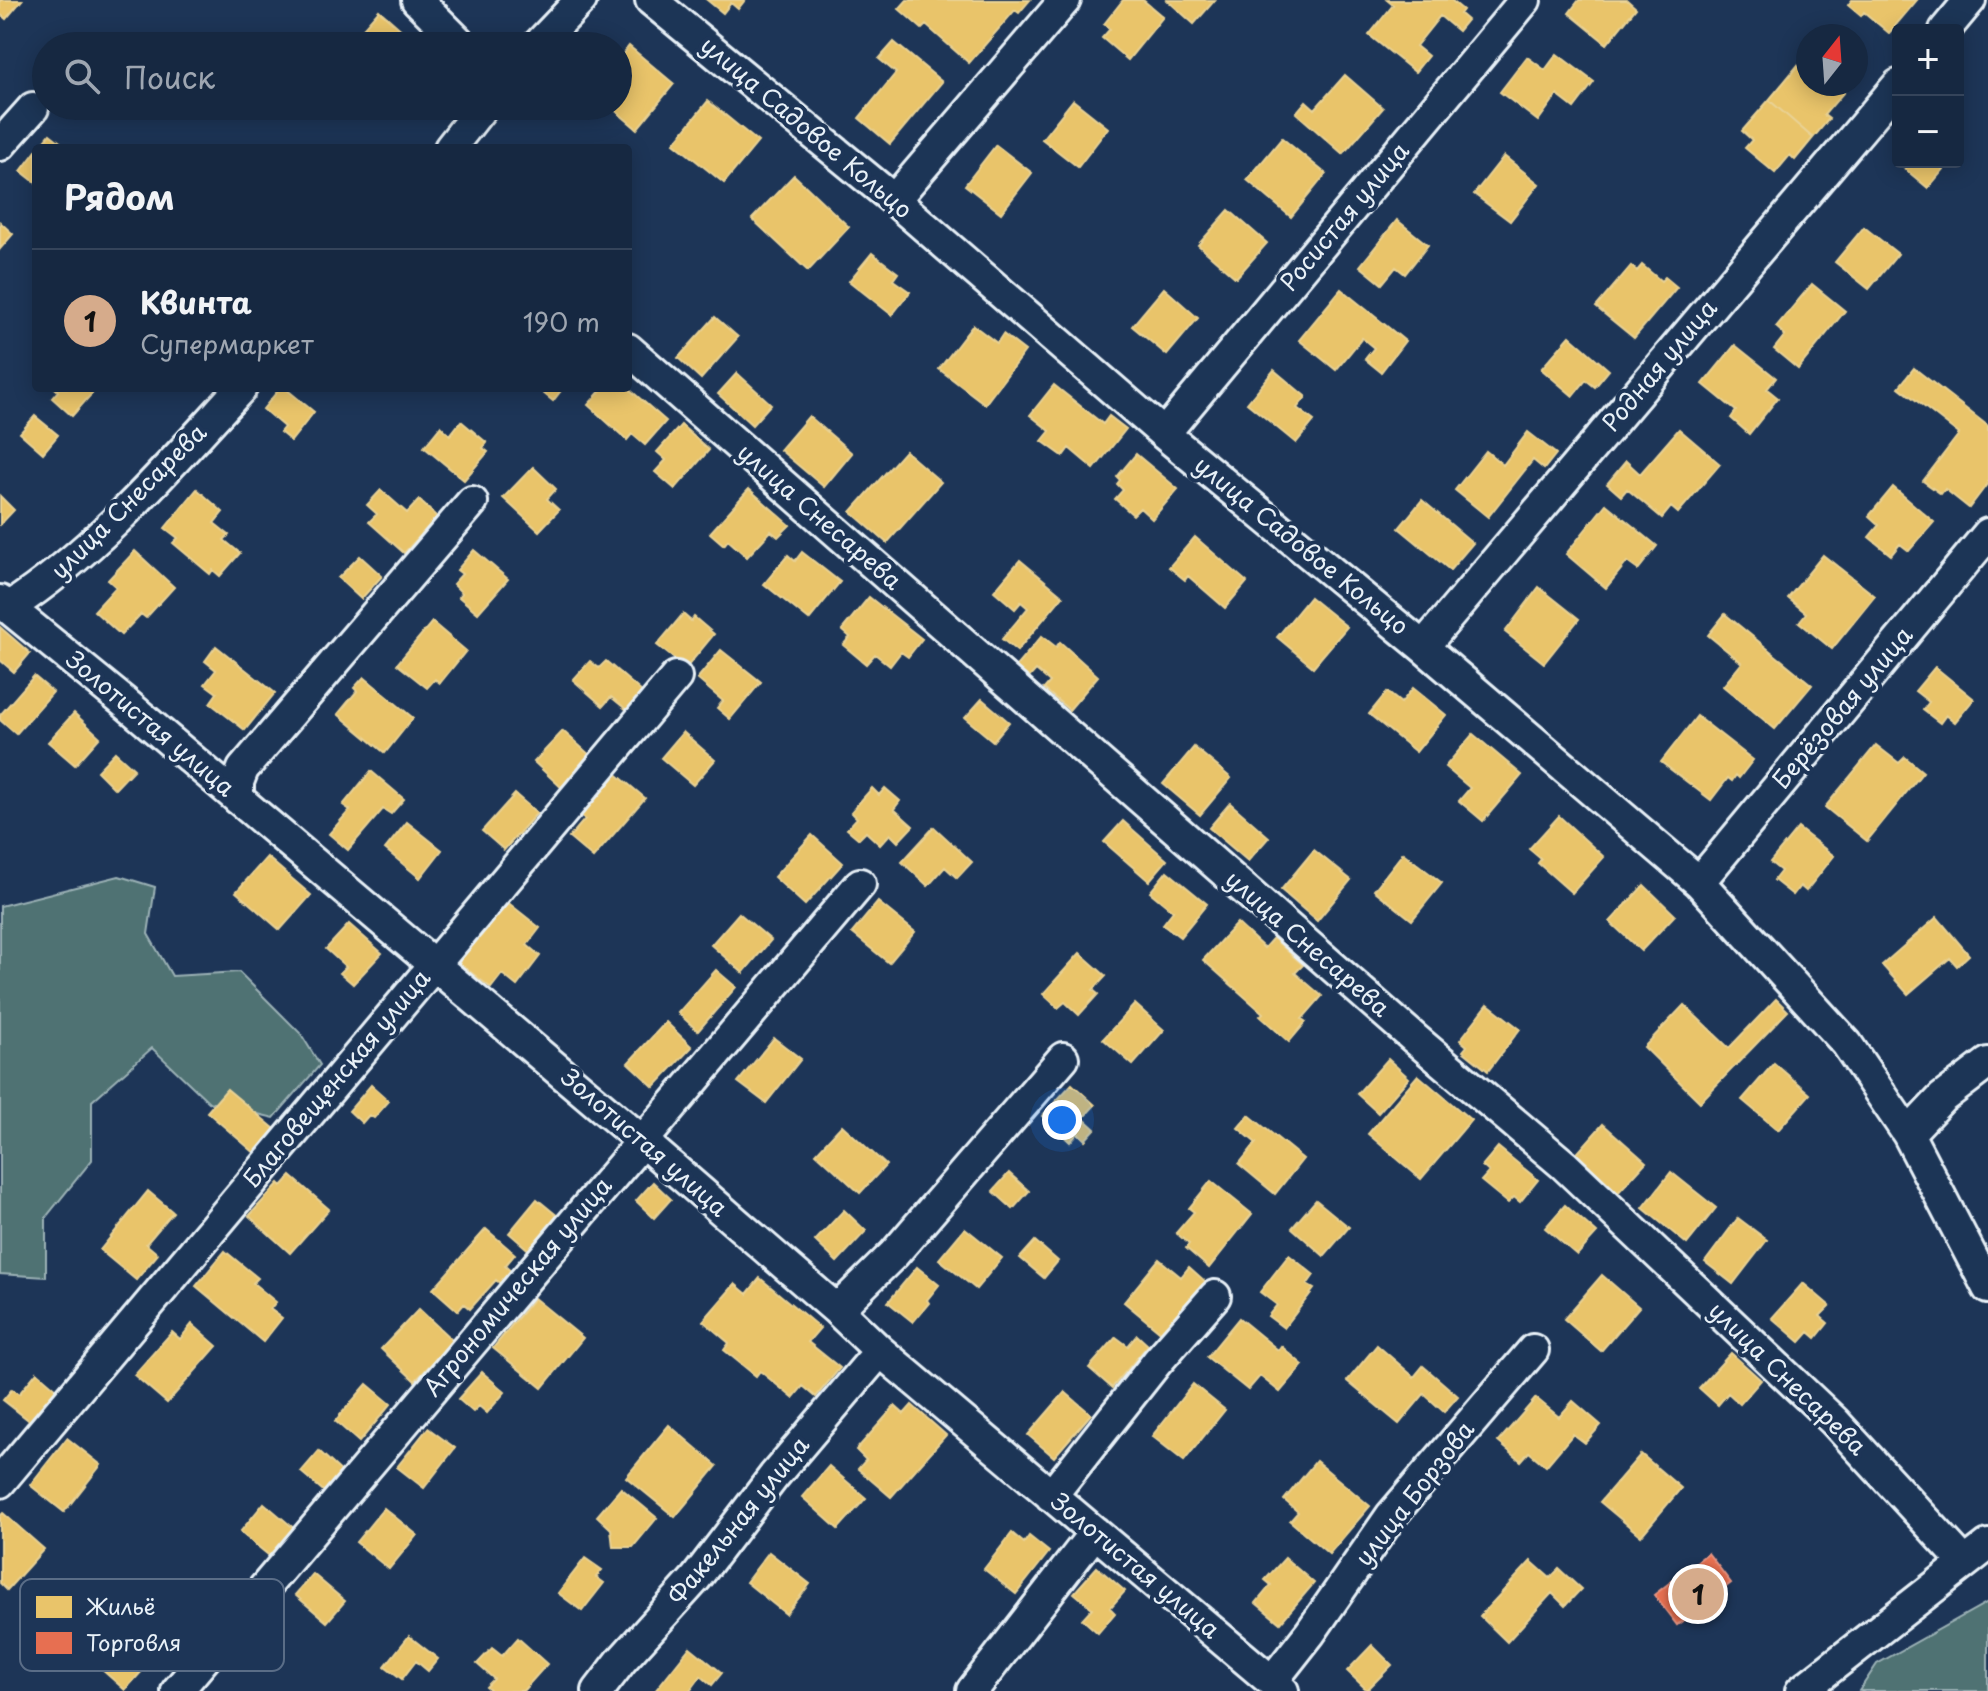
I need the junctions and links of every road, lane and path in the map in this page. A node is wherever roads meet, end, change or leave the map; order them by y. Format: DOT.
graph roads {
  1 [pos="417,0"];
  2 [pos="581,0"];
  3 [pos="651,0"];
  4 [pos="1065,0"];
  5 [pos="1525,0"];
  6 [pos="1970,0"];
  7 [pos="1950,24"];
  8 [pos="449,32"];
  9 [pos="550,32"];
  10 [pos="1892,92"];
  11 [pos="32,109"];
  12 [pos="472,120"];
  13 [pos="453,144"];
  14 [pos="0,145"];
  15 [pos="894,200"];
  16 [pos="632,353"];
  17 [pos="237,392"];
  18 [pos="1164,434"];
  19 [pos="472,502"];
  20 [pos="1988,534"];
  21 [pos="5,604"];
  22 [pos="1423,647"];
  23 [pos="676,677"];
  24 [pos="238,799"];
  25 [pos="1699,882"];
  26 [pos="860,884"];
  27 [pos="433,964"];
  28 [pos="1063,1058"];
  29 [pos="1988,1063"];
  30 [pos="1908,1134"];
  31 [pos="642,1141"];
  32 [pos="1988,1288"];
  33 [pos="1215,1296"];
  34 [pos="837,1310"];
  35 [pos="1533,1350"];
  36 [pos="880,1351"];
  37 [pos="0,1482"];
  38 [pos="1051,1496"];
  39 [pos="1095,1532"];
  40 [pos="1976,1554"];
  41 [pos="272,1579"];
  42 [pos="194,1671"];
  43 [pos="1278,1686"];
  44 [pos="177,1691"];
  45 [pos="598,1691"];
  46 [pos="972,1691"];
  47 [pos="1801,1691"];
  1 -- 8 [label="street"];
  2 -- 9 [label="street"];
  3 -- 15 [label="street, улица Садовое Кольцо"];
  4 -- 15 [label="street"];
  5 -- 18 [label="street, Росистая улица"];
  6 -- 7 [label="street"];
  10 -- 22 [label="street, Родная улица"];
  11 -- 14 [label="street"];
  12 -- 13 [label="street"];
  15 -- 18 [label="street, улица Садовое Кольцо"];
  16 -- 40 [label="street, улица Снесарева"];
  17 -- 21 [label="street, улица Снесарева"];
  18 -- 22 [label="street, улица Садовое Кольцо"];
  19 -- 24 [label="street"];
  20 -- 25 [label="street, Берёзовая улица"];
  21 -- 24 [label="street, Золотистая улица"];
  22 -- 25 [label="street, улица Садовое Кольцо"];
  23 -- 27 [label="street, Благовещенская улица"];
  24 -- 27 [label="street, Золотистая улица"];
  25 -- 30 [label="street, улица Садовое Кольцо"];
  26 -- 31 [label="street, Агрономическая улица"];
  27 -- 31 [label="street, Золотистая улица"];
  27 -- 37 [label="street, Благовещенская улица"];
  28 -- 34 [label="street"];
  29 -- 30 [label="street"];
  30 -- 32 [label="street, улица Садовое Кольцо"];
  31 -- 34 [label="street, Золотистая улица"];
  31 -- 41 [label="street, Агрономическая улица"];
  33 -- 38 [label="street"];
  34 -- 36 [label="street, Золотистая улица"];
  35 -- 43 [label="street, улица Борзова"];
  36 -- 38 [label="street, Золотистая улица"];
  36 -- 45 [label="street, Факельная улица"];
  38 -- 39 [label="street, Золотистая улица"];
  39 -- 43 [label="street, Золотистая улица"];
  39 -- 46 [label="street"];
  40 -- 47 [label="street"];
  42 -- 44 [label="street, Агрономическая улица"];
}
